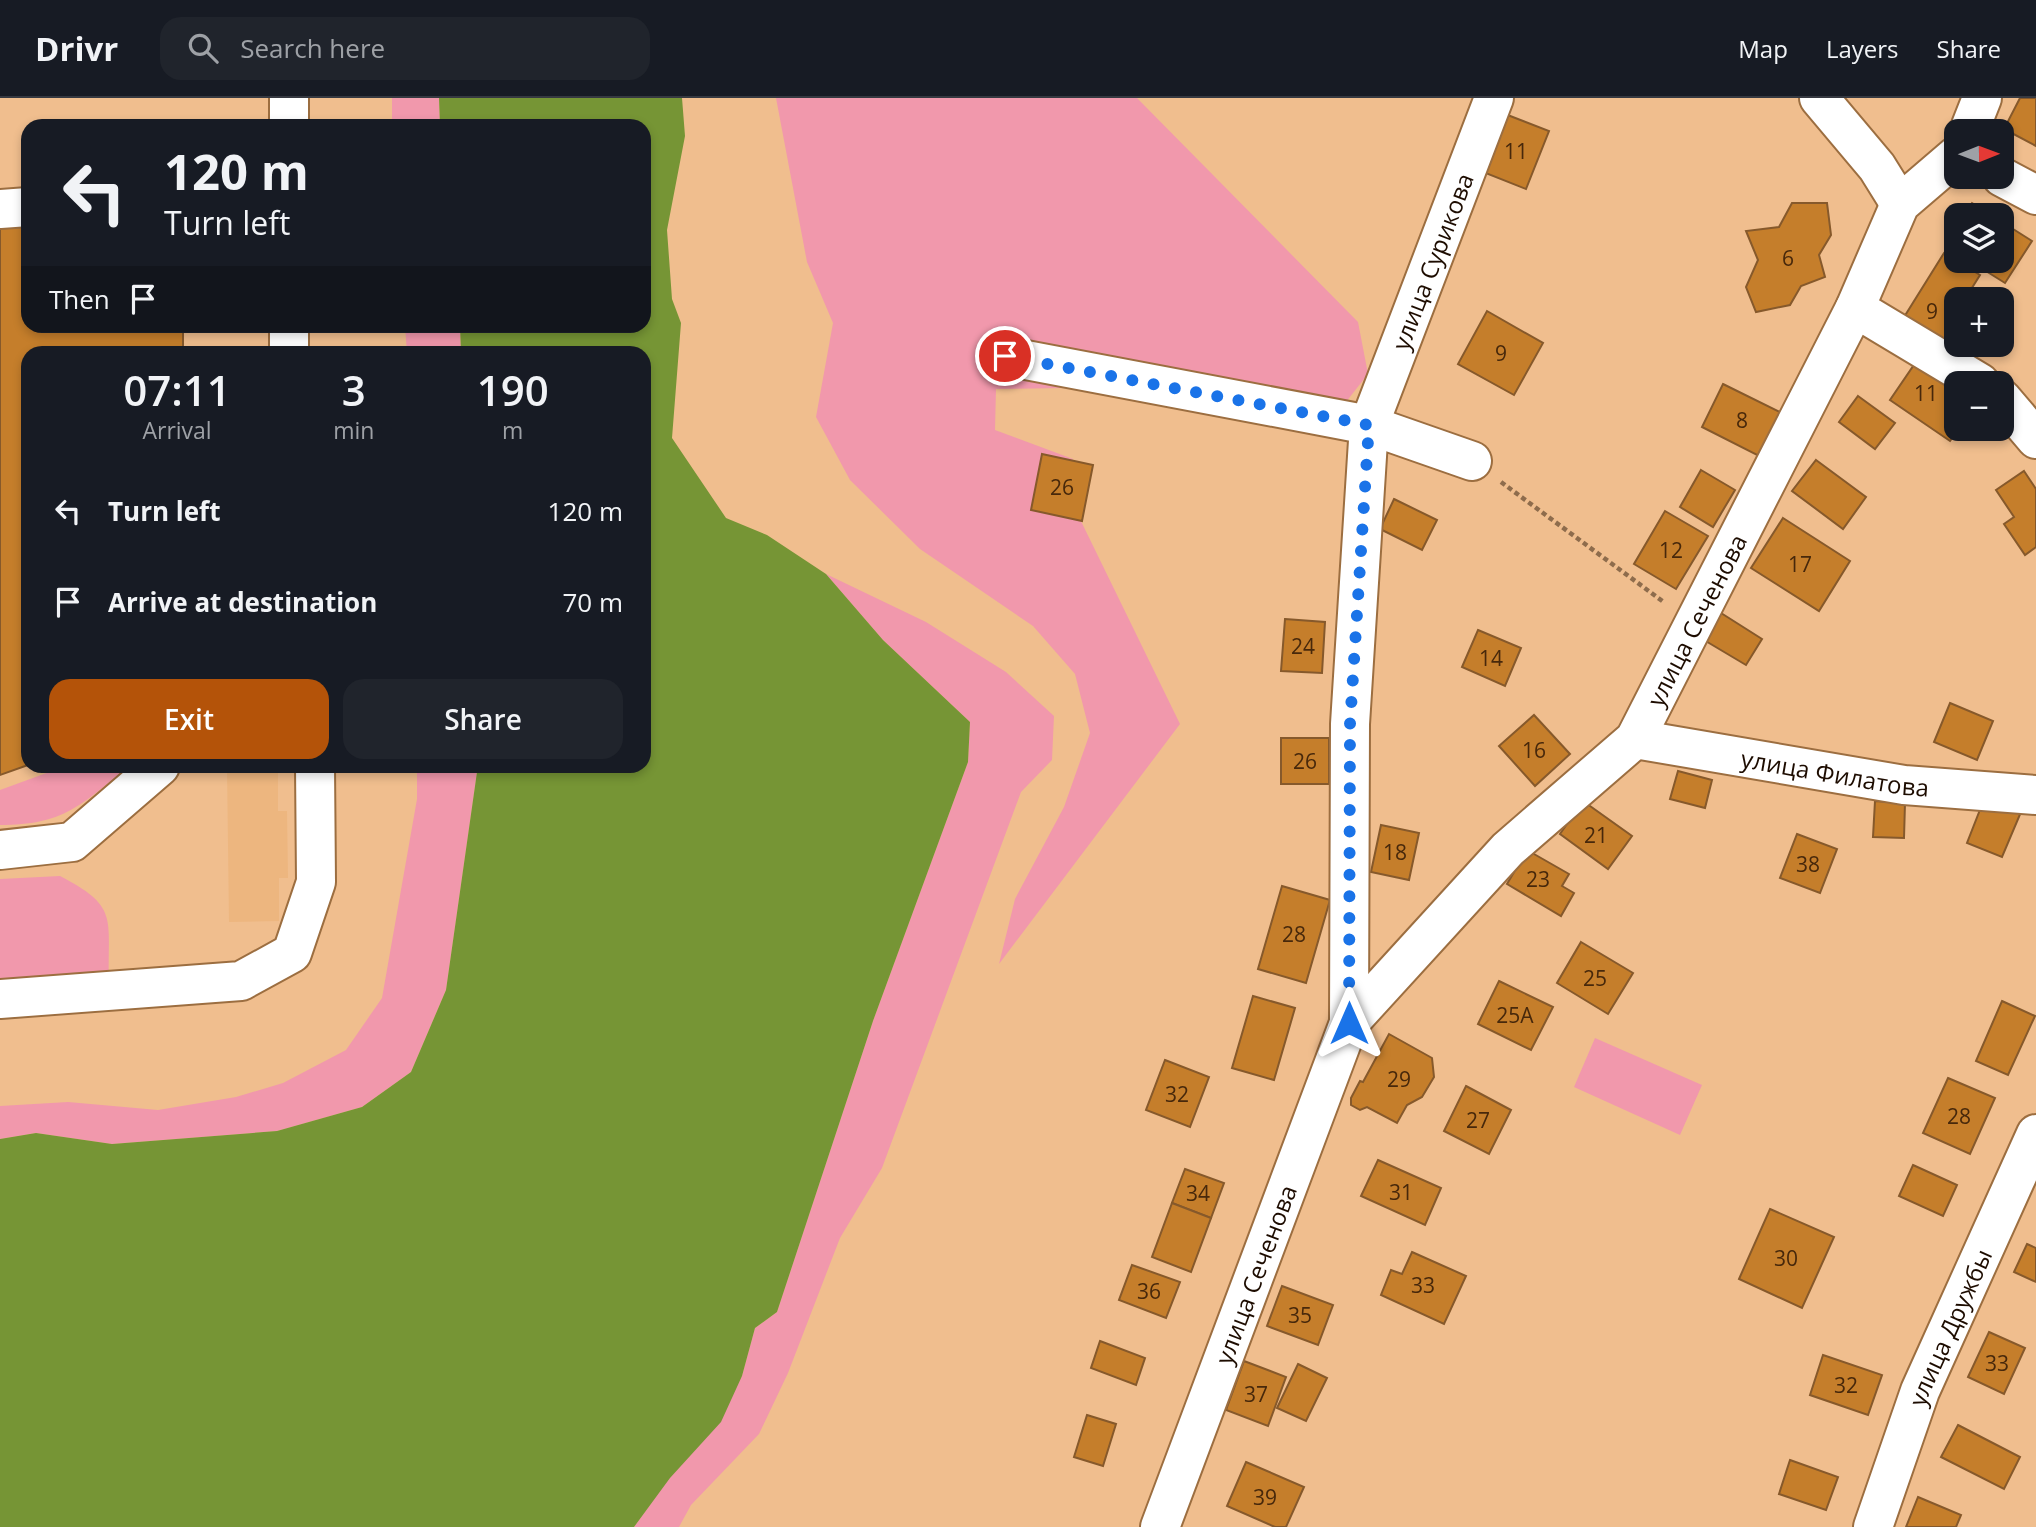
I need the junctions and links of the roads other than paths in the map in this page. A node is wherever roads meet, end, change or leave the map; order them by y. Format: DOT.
graph roads {
  1 [pos="289,98"];
  2 [pos="1494,98"];
  3 [pos="1819,98"];
  4 [pos="1982,98"];
  5 [pos="289,119"];
  6 [pos="1974,119"];
  7 [pos="1944,166"];
  8 [pos="2014,183"];
  9 [pos="2036,195"];
  10 [pos="1900,205"];
  11 [pos="21,208"];
  12 [pos="0,209"];
  13 [pos="1855,307"];
  14 [pos="1005,356"];
  15 [pos="1960,371"];
  16 [pos="2014,413"];
  17 [pos="1369,425"];
  18 [pos="2036,439"];
  19 [pos="1472,461"];
  20 [pos="1636,739"];
  21 [pos="152,773"];
  22 [pos="315,773"];
  23 [pos="2036,795"];
  24 [pos="0,850"];
  25 [pos="0,999"];
  26 [pos="1349,1023"];
  27 [pos="2036,1134"];
  28 [pos="1160,1527"];
  29 [pos="1873,1527"];
  1 -- 5 [label="street"];
  2 -- 17 [label="street, улица Сурикова"];
  3 -- 10 [label="street"];
  4 -- 6 [label="street"];
  7 -- 10 [label="street, улица Сеченова"];
  8 -- 9 [label="street"];
  10 -- 13 [label="street, улица Сеченова"];
  11 -- 12 [label="street"];
  13 -- 15 [label="street"];
  13 -- 20 [label="street, улица Сеченова"];
  14 -- 17 [label="street"];
  16 -- 18 [label="street"];
  17 -- 19 [label="street"];
  17 -- 26 [label="street, улица Сеченова"];
  20 -- 23 [label="street, улица Филатова"];
  20 -- 26 [label="street, улица Сеченова"];
  21 -- 24 [label="street"];
  22 -- 25 [label="street"];
  26 -- 28 [label="street, улица Сеченова"];
  27 -- 29 [label="street, улица Дружбы"];
}
